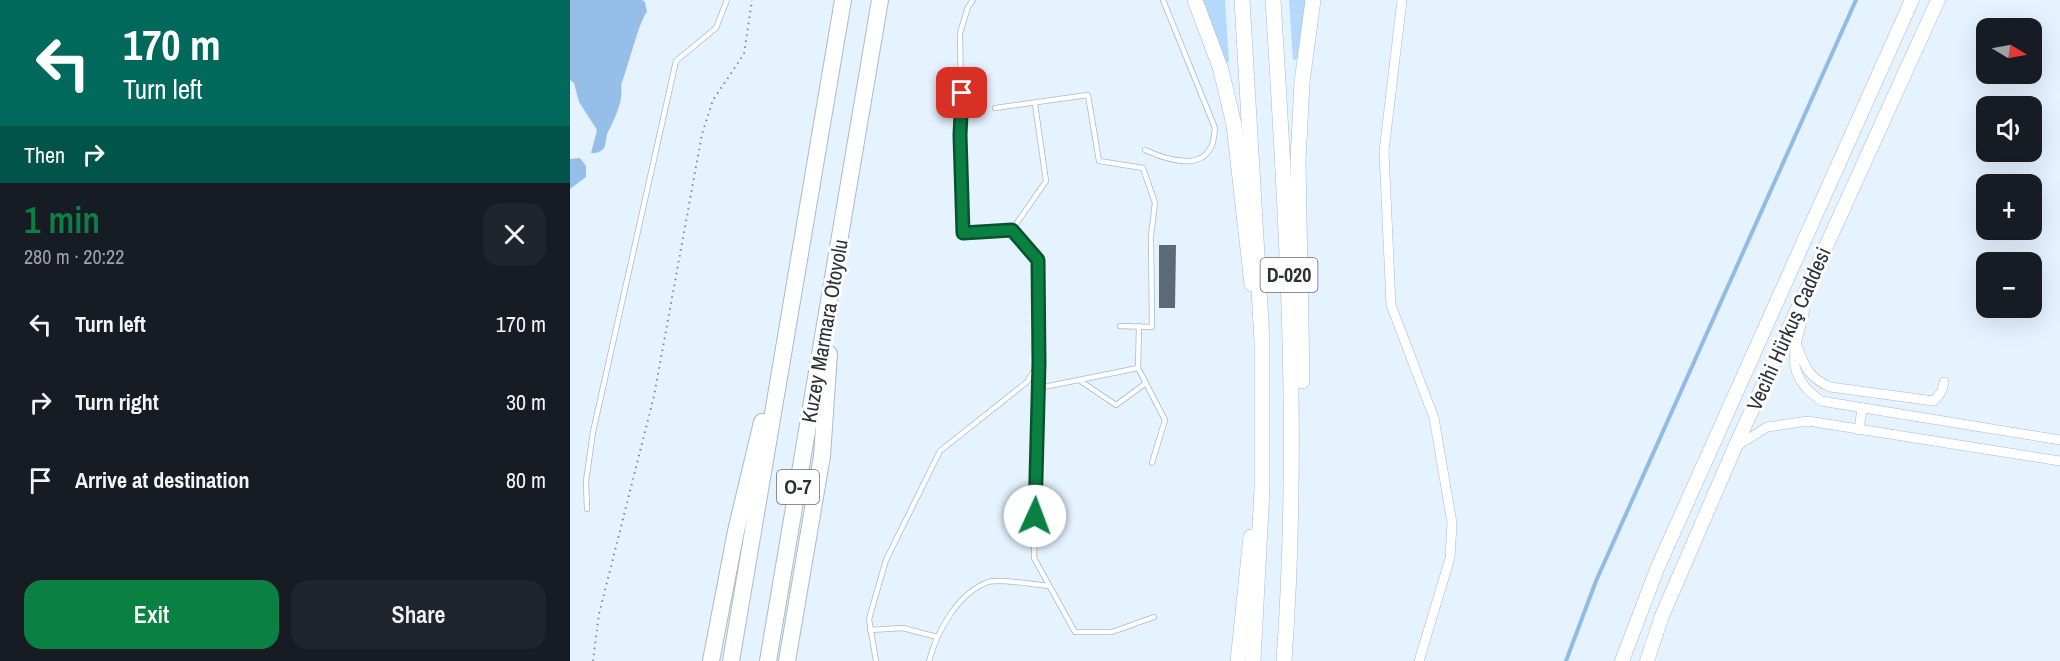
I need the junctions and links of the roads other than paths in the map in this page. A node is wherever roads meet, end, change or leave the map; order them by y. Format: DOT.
graph roads {
  1 [pos="727,0"];
  2 [pos="843,0"];
  3 [pos="880,0"];
  4 [pos="973,0"];
  5 [pos="1163,0"];
  6 [pos="1195,0"];
  7 [pos="1242,0"];
  8 [pos="1273,0"];
  9 [pos="1313,0"];
  10 [pos="1402,0"];
  11 [pos="1912,0"];
  12 [pos="1938,0"];
  13 [pos="1035,104"];
  14 [pos="995,108"];
  15 [pos="1146,150"];
  16 [pos="1012,230"];
  17 [pos="1808,290"];
  18 [pos="828,314"];
  19 [pos="1120,326"];
  20 [pos="1139,327"];
  21 [pos="786,337"];
  22 [pos="1262,341"];
  23 [pos="1796,343"];
  24 [pos="1039,363"];
  25 [pos="1138,368"];
  26 [pos="1079,380"];
  27 [pos="1944,382"];
  28 [pos="1146,383"];
  29 [pos="1039,388"];
  30 [pos="1862,408"];
  31 [pos="1961,424"];
  32 [pos="1859,429"];
  33 [pos="1263,430"];
  34 [pos="2060,440"];
  35 [pos="1960,445"];
  36 [pos="1735,447"];
  37 [pos="2060,461"];
  38 [pos="1152,463"];
  39 [pos="1292,501"];
  40 [pos="587,509"];
  41 [pos="1049,586"];
  42 [pos="1154,617"];
  43 [pos="870,630"];
  44 [pos="937,637"];
  45 [pos="711,661"];
  46 [pos="730,661"];
  47 [pos="768,661"];
  48 [pos="787,661"];
  49 [pos="876,661"];
  50 [pos="929,661"];
  51 [pos="1238,661"];
  52 [pos="1253,661"];
  53 [pos="1284,661"];
  54 [pos="1419,661"];
  55 [pos="1622,661"];
  56 [pos="1647,661"];
  1 -- 40 [label="lane"];
  2 -- 21 [label="highway, Kuzey Marmara Otoyolu / O-7"];
  3 -- 18 [label="highway, Kuzey Marmara Otoyolu / O-7"];
  4 -- 16 [label="lane"];
  5 -- 15 [label="lane"];
  6 -- 22 [label="highway"];
  7 -- 22 [label="highway, D-020"];
  8 -- 39 [label="highway, D-020"];
  9 -- 39 [label="highway"];
  10 -- 54 [label="street"];
  11 -- 55 [label="main road, Vecihi Hürkuş Caddesi"];
  12 -- 17 [label="main road, Vecihi Hürkuş Caddesi"];
  13 -- 14 [label="lane"];
  13 -- 16 [label="lane"];
  13 -- 20 [label="lane"];
  16 -- 24 [label="lane"];
  17 -- 23 [label="street"];
  17 -- 36 [label="main road, Vecihi Hürkuş Caddesi"];
  18 -- 47 [label="highway, Kuzey Marmara Otoyolu / O-7"];
  18 -- 48 [label="highway"];
  19 -- 20 [label="lane"];
  20 -- 25 [label="lane"];
  21 -- 45 [label="highway"];
  21 -- 46 [label="highway, Kuzey Marmara Otoyolu / O-7"];
  22 -- 33 [label="highway, D-020"];
  23 -- 27 [label="street"];
  23 -- 30 [label="street"];
  24 -- 29 [label="lane"];
  24 -- 43 [label="lane"];
  25 -- 26 [label="lane"];
  25 -- 28 [label="lane"];
  26 -- 28 [label="lane"];
  26 -- 29 [label="lane"];
  28 -- 38 [label="lane"];
  29 -- 41 [label="lane"];
  30 -- 31 [label="street"];
  30 -- 32 [label="street"];
  31 -- 34 [label="street"];
  31 -- 35 [label="street"];
  32 -- 35 [label="street"];
  32 -- 36 [label="street"];
  33 -- 51 [label="highway"];
  33 -- 52 [label="highway, D-020"];
  35 -- 37 [label="street"];
  36 -- 56 [label="main road, Vecihi Hürkuş Caddesi"];
  39 -- 53 [label="highway, D-020"];
  41 -- 42 [label="lane"];
  41 -- 44 [label="lane"];
  43 -- 44 [label="lane"];
  43 -- 49 [label="lane"];
  44 -- 50 [label="lane"];
}
